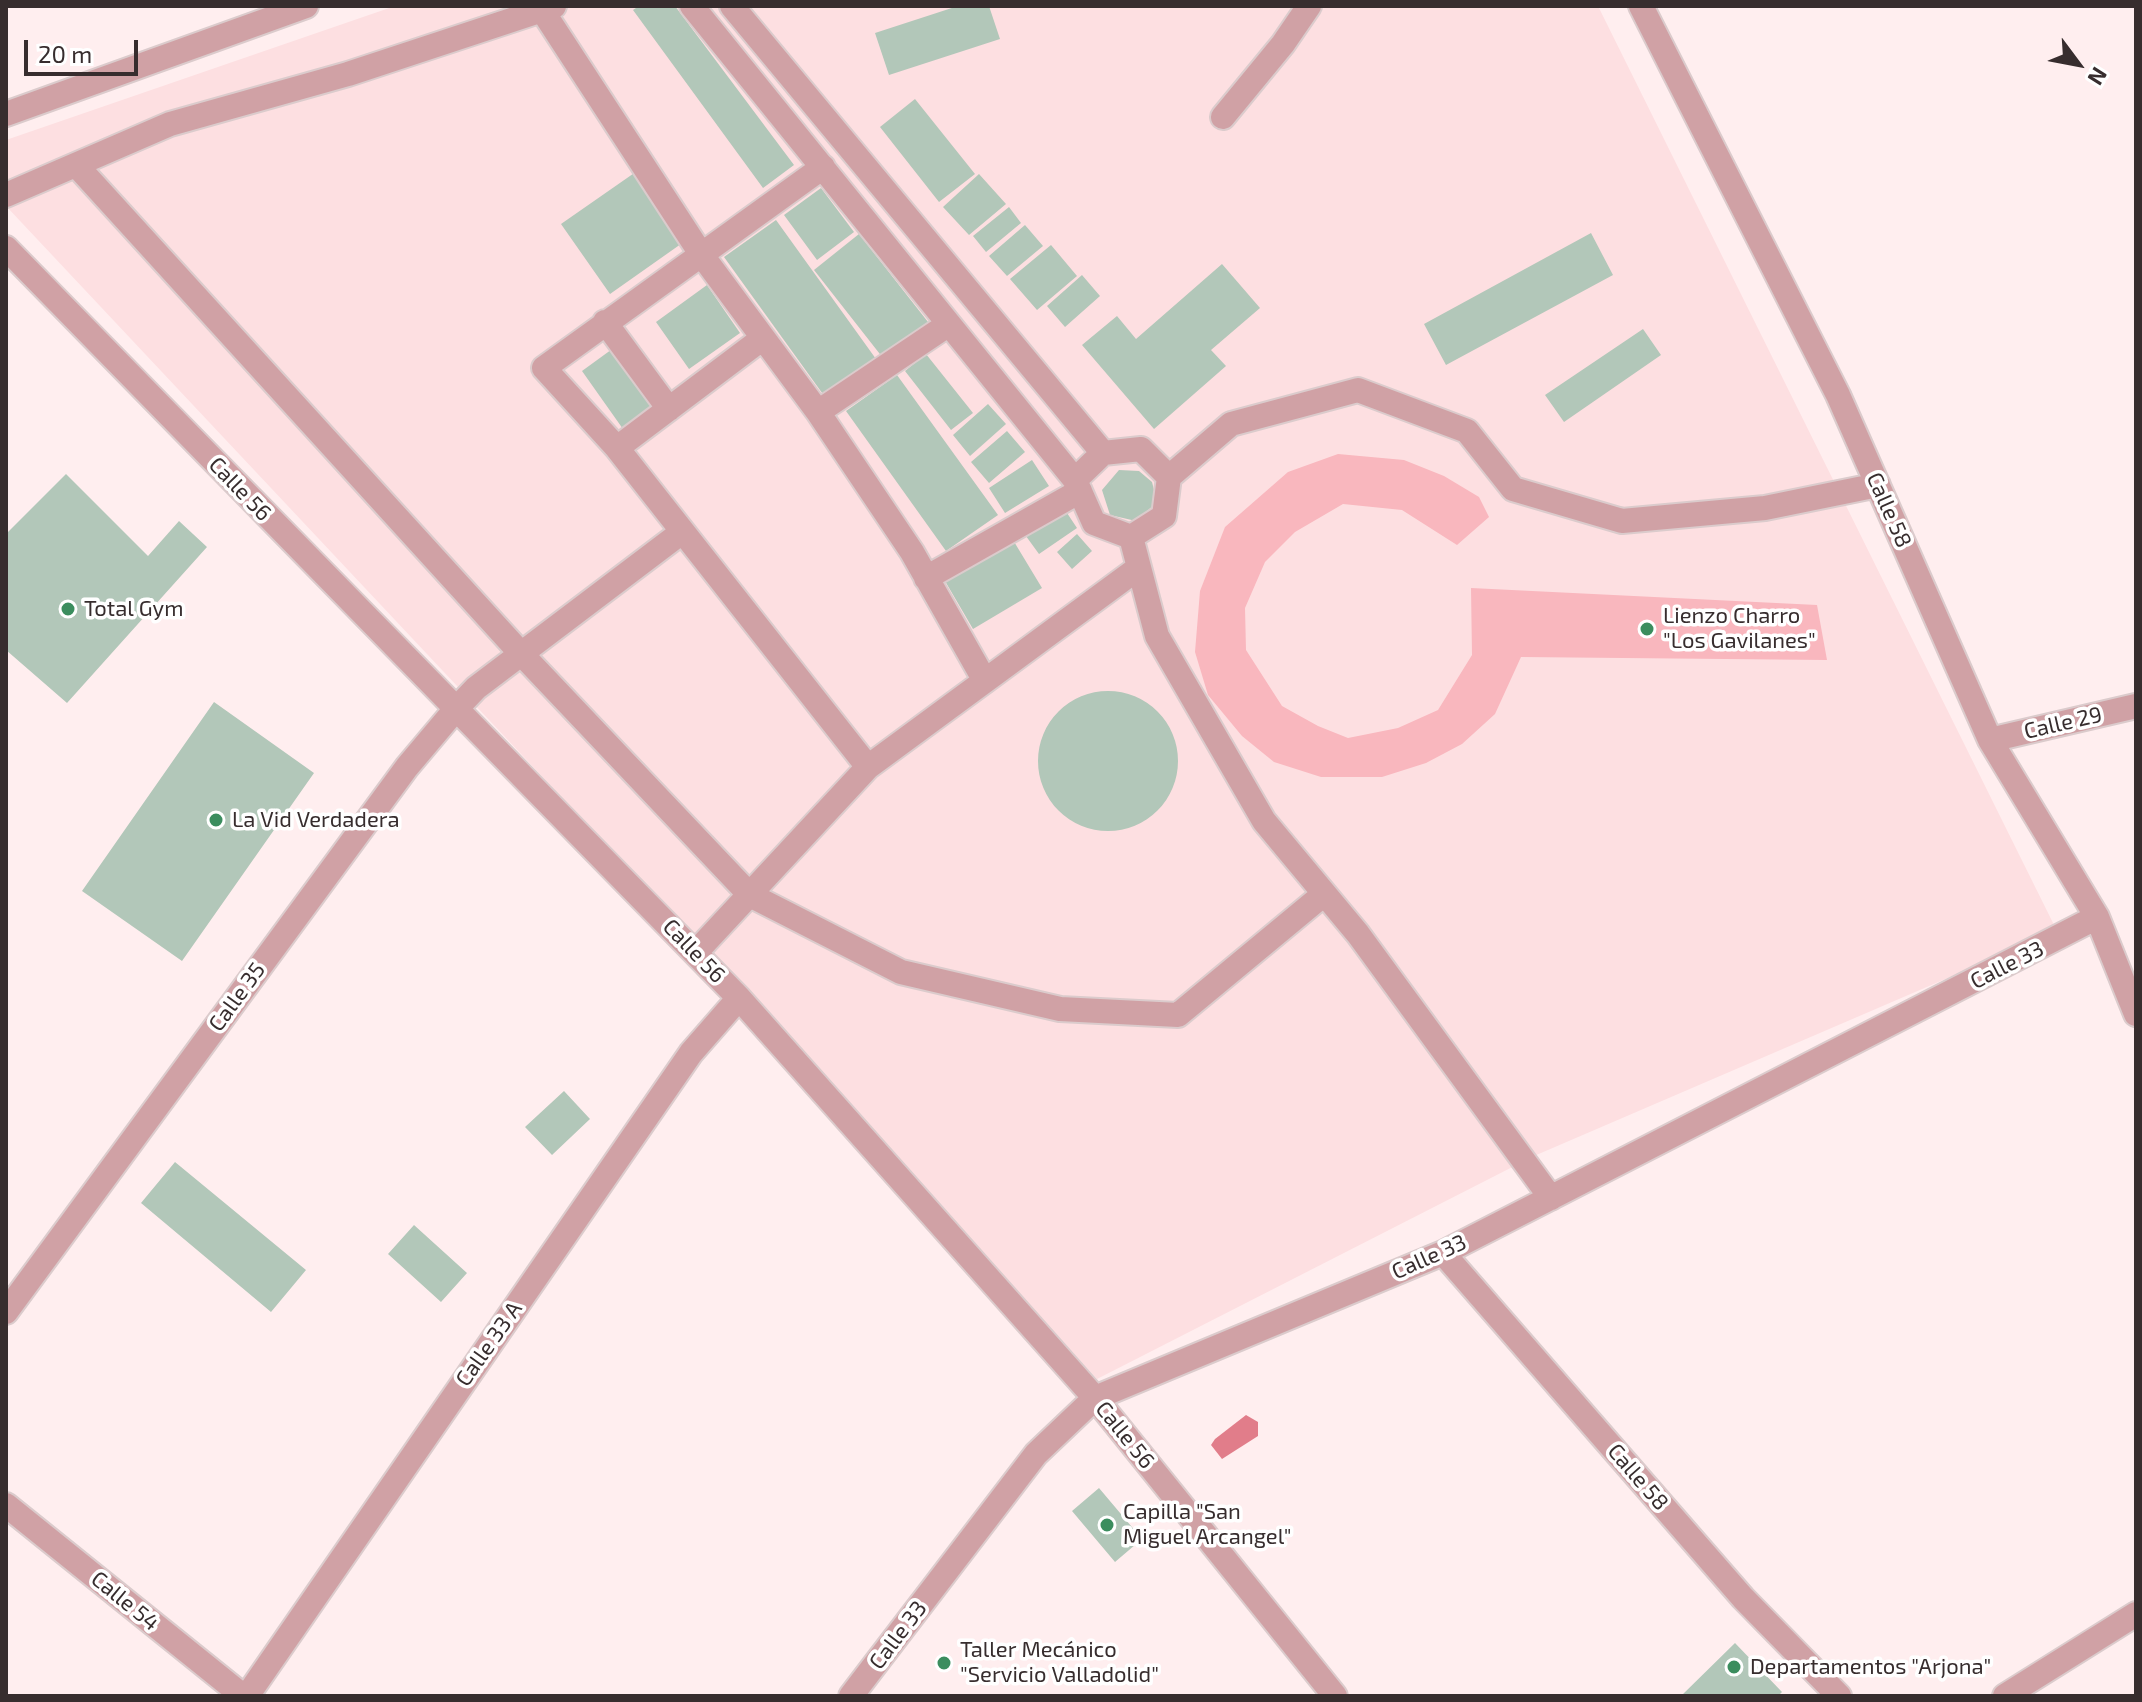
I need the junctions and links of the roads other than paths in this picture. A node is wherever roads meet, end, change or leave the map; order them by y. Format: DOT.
graph roads {
  1 [pos="306,6"];
  2 [pos="692,6"];
  3 [pos="732,6"];
  4 [pos="1309,6"];
  5 [pos="1641,6"];
  6 [pos="548,8"];
  7 [pos="6,114"];
  8 [pos="1223,117"];
  9 [pos="78,167"];
  10 [pos="823,167"];
  11 [pos="6,195"];
  12 [pos="6,248"];
  13 [pos="701,254"];
  14 [pos="605,322"];
  15 [pos="949,324"];
  16 [pos="763,338"];
  17 [pos="669,409"];
  18 [pos="818,412"];
  19 [pos="617,448"];
  20 [pos="1103,453"];
  21 [pos="1169,477"];
  22 [pos="1078,485"];
  23 [pos="1878,485"];
  24 [pos="682,532"];
  25 [pos="1131,537"];
  26 [pos="1137,569"];
  27 [pos="926,578"];
  28 [pos="521,654"];
  29 [pos="985,681"];
  30 [pos="2136,706"];
  31 [pos="455,710"];
  32 [pos="1990,740"];
  33 [pos="868,767"];
  34 [pos="1324,894"];
  35 [pos="750,895"];
  36 [pos="2097,917"];
  37 [pos="696,952"];
  38 [pos="739,998"];
  39 [pos="2136,1014"];
  40 [pos="1551,1198"];
  41 [pos="1443,1253"];
  42 [pos="6,1312"];
  43 [pos="1095,1398"];
  44 [pos="6,1505"];
  45 [pos="2136,1614"];
  46 [pos="245,1696"];
  47 [pos="851,1696"];
  48 [pos="1335,1696"];
  49 [pos="1839,1696"];
  50 [pos="2005,1696"];
  1 -- 7 [label="street"];
  2 -- 10 [label="street"];
  3 -- 20 [label="street"];
  4 -- 8 [label="street"];
  5 -- 23 [label="street, Calle 58"];
  6 -- 9 [label="street"];
  6 -- 13 [label="street"];
  9 -- 11 [label="street"];
  9 -- 28 [label="street"];
  10 -- 13 [label="street"];
  10 -- 15 [label="street"];
  12 -- 31 [label="street, Calle 56"];
  13 -- 14 [label="street"];
  13 -- 16 [label="street"];
  14 -- 17 [label="street"];
  14 -- 19 [label="street"];
  15 -- 18 [label="street"];
  15 -- 22 [label="street"];
  16 -- 17 [label="street"];
  16 -- 18 [label="street"];
  17 -- 19 [label="street"];
  18 -- 27 [label="street"];
  19 -- 24 [label="street"];
  20 -- 21 [label="street"];
  20 -- 22 [label="street"];
  21 -- 23 [label="street"];
  21 -- 25 [label="street"];
  22 -- 25 [label="street"];
  22 -- 27 [label="street"];
  23 -- 32 [label="street, Calle 58"];
  24 -- 28 [label="street, Calle 35"];
  24 -- 33 [label="street"];
  25 -- 26 [label="street"];
  26 -- 29 [label="street"];
  26 -- 34 [label="street"];
  27 -- 29 [label="street"];
  28 -- 31 [label="street, Calle 35"];
  28 -- 35 [label="street"];
  29 -- 33 [label="street"];
  30 -- 32 [label="street, Calle 29"];
  31 -- 37 [label="street, Calle 56"];
  31 -- 42 [label="street, Calle 35"];
  32 -- 36 [label="street, Calle 58"];
  33 -- 35 [label="street"];
  34 -- 35 [label="street"];
  34 -- 40 [label="street"];
  35 -- 37 [label="street"];
  36 -- 39 [label="street, Calle 58"];
  36 -- 40 [label="street, Calle 33"];
  37 -- 38 [label="street, Calle 56"];
  38 -- 43 [label="street, Calle 56"];
  38 -- 46 [label="street, Calle 33 A"];
  40 -- 41 [label="street, Calle 33"];
  41 -- 43 [label="street, Calle 33"];
  41 -- 49 [label="street, Calle 58"];
  43 -- 47 [label="street, Calle 33"];
  43 -- 48 [label="street, Calle 56"];
  44 -- 46 [label="street, Calle 54"];
  45 -- 50 [label="street"];
}
